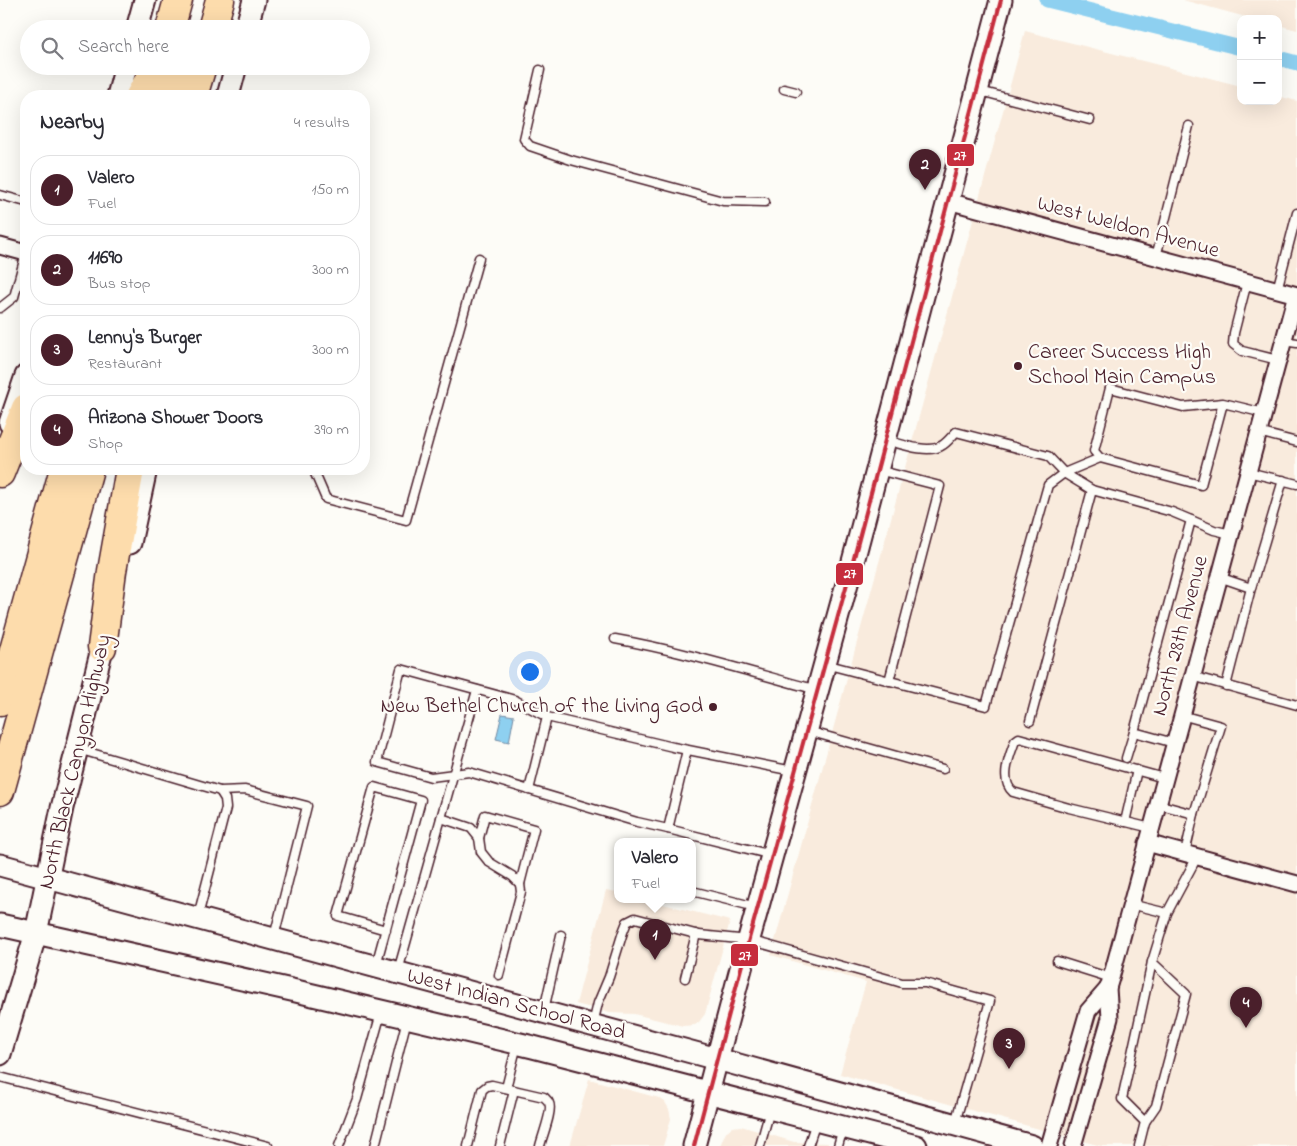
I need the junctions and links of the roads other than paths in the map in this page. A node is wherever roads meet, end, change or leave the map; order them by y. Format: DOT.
graph roads {
  1 [pos="145,0"];
  2 [pos="178,0"];
  3 [pos="193,0"];
  4 [pos="220,0"];
  5 [pos="254,0"];
  6 [pos="1001,2"];
  7 [pos="139,20"];
  8 [pos="172,20"];
  9 [pos="187,20"];
  10 [pos="214,20"];
  11 [pos="248,20"];
  12 [pos="540,70"];
  13 [pos="124,75"];
  14 [pos="153,75"];
  15 [pos="156,75"];
  16 [pos="172,75"];
  17 [pos="199,75"];
  18 [pos="201,75"];
  19 [pos="234,75"];
  20 [pos="120,90"];
  21 [pos="144,90"];
  22 [pos="152,90"];
  23 [pos="168,90"];
  24 [pos="195,90"];
  25 [pos="200,90"];
  26 [pos="230,90"];
  27 [pos="784,90"];
  28 [pos="978,91"];
  29 [pos="796,92"];
  30 [pos="1090,120"];
  31 [pos="1189,126"];
  32 [pos="0,195"];
  33 [pos="20,200"];
  34 [pos="948,201"];
  35 [pos="765,202"];
  36 [pos="1297,213"];
  37 [pos="0,246"];
  38 [pos="20,249"];
  39 [pos="1156,257"];
  40 [pos="479,258"];
  41 [pos="20,274"];
  42 [pos="1247,282"];
  43 [pos="1277,290"];
  44 [pos="1296,295"];
  45 [pos="0,308"];
  46 [pos="1290,342"];
  47 [pos="1278,360"];
  48 [pos="20,394"];
  49 [pos="1223,403"];
  50 [pos="1264,413"];
  51 [pos="20,423"];
  52 [pos="1258,432"];
  53 [pos="884,440"];
  54 [pos="1297,442"];
  55 [pos="1100,458"];
  56 [pos="0,462"];
  57 [pos="877,470"];
  58 [pos="1248,472"];
  59 [pos="0,473"];
  60 [pos="1064,473"];
  61 [pos="47,475"];
  62 [pos="62,475"];
  63 [pos="88,475"];
  64 [pos="129,475"];
  65 [pos="145,475"];
  66 [pos="316,475"];
  67 [pos="1283,480"];
  68 [pos="1297,484"];
  69 [pos="1092,490"];
  70 [pos="1191,520"];
  71 [pos="1230,534"];
  72 [pos="1219,577"];
  73 [pos="1251,588"];
  74 [pos="615,639"];
  75 [pos="102,647"];
  76 [pos="0,649"];
  77 [pos="825,664"];
  78 [pos="1192,676"];
  79 [pos="889,681"];
  80 [pos="1226,686"];
  81 [pos="477,690"];
  82 [pos="818,690"];
  83 [pos="0,701"];
  84 [pos="1297,705"];
  85 [pos="1181,715"];
  86 [pos="547,717"];
  87 [pos="1030,721"];
  88 [pos="806,731"];
  89 [pos="1134,732"];
  90 [pos="1174,743"];
  91 [pos="77,748"];
  92 [pos="687,750"];
  93 [pos="1126,758"];
  94 [pos="943,769"];
  95 [pos="1137,770"];
  96 [pos="795,772"];
  97 [pos="453,774"];
  98 [pos="1164,778"];
  99 [pos="529,790"];
  100 [pos="0,791"];
  101 [pos="220,791"];
  102 [pos="1157,804"];
  103 [pos="1194,814"];
  104 [pos="441,818"];
  105 [pos="1125,822"];
  106 [pos="1150,828"];
  107 [pos="668,829"];
  108 [pos="479,838"];
  109 [pos="1146,843"];
  110 [pos="772,855"];
  111 [pos="1191,855"];
  112 [pos="0,865"];
  113 [pos="47,878"];
  114 [pos="520,884"];
  115 [pos="1297,884"];
  116 [pos="696,892"];
  117 [pos="1130,904"];
  118 [pos="758,908"];
  119 [pos="1168,914"];
  120 [pos="197,918"];
  121 [pos="3,925"];
  122 [pos="386,930"];
  123 [pos="36,933"];
  124 [pos="696,934"];
  125 [pos="561,935"];
  126 [pos="273,939"];
  127 [pos="749,940"];
  128 [pos="1057,961"];
  129 [pos="1152,962"];
  130 [pos="376,967"];
  131 [pos="398,973"];
  132 [pos="499,975"];
  133 [pos="685,978"];
  134 [pos="1109,983"];
  135 [pos="382,1011"];
  136 [pos="543,1012"];
  137 [pos="408,1017"];
  138 [pos="593,1026"];
  139 [pos="518,1043"];
  140 [pos="0,1054"];
  141 [pos="717,1059"];
  142 [pos="0,1077"];
  143 [pos="510,1089"];
  144 [pos="709,1092"];
  145 [pos="771,1108"];
  146 [pos="816,1120"];
  147 [pos="1145,1122"];
  148 [pos="954,1125"];
  149 [pos="841,1136"];
  150 [pos="268,1146"];
  151 [pos="339,1146"];
  152 [pos="375,1146"];
  153 [pos="468,1146"];
  154 [pos="500,1146"];
  155 [pos="540,1146"];
  156 [pos="694,1146"];
  157 [pos="760,1146"];
  158 [pos="808,1146"];
  159 [pos="916,1146"];
  160 [pos="1032,1146"];
  161 [pos="1049,1146"];
  162 [pos="1073,1146"];
  163 [pos="1139,1146"];
  1 -- 7 [label="main road"];
  2 -- 8 [label="highway"];
  3 -- 9 [label="highway"];
  4 -- 10 [label="highway"];
  5 -- 11 [label="main road"];
  6 -- 28 [label="main road"];
  12 -- 35 [label="lane"];
  13 -- 20 [label="main road"];
  14 -- 21 [label="highway"];
  15 -- 22 [label="highway"];
  16 -- 23 [label="highway"];
  17 -- 24 [label="highway"];
  18 -- 25 [label="highway"];
  19 -- 26 [label="main road"];
  27 -- 29 [label="lane"];
  28 -- 30 [label="lane"];
  28 -- 34 [label="main road"];
  31 -- 39 [label="lane"];
  32 -- 33 [label="lane"];
  34 -- 39 [label="street, West Weldon Avenue"];
  34 -- 53 [label="main road"];
  36 -- 43 [label="lane"];
  37 -- 38 [label="street"];
  39 -- 42 [label="street, West Weldon Avenue"];
  40 -- 66 [label="lane"];
  41 -- 45 [label="lane"];
  42 -- 43 [label="street, West Weldon Avenue"];
  42 -- 47 [label="lane"];
  43 -- 44 [label="street, West Weldon Avenue"];
  44 -- 46 [label="street, North 28th Avenue"];
  46 -- 47 [label="street, North 28th Avenue"];
  47 -- 50 [label="street, North 28th Avenue"];
  48 -- 56 [label="main road"];
  49 -- 50 [label="lane"];
  49 -- 55 [label="lane"];
  49 -- 55 [label="lane"];
  50 -- 52 [label="street, North 28th Avenue"];
  51 -- 59 [label="highway"];
  52 -- 54 [label="lane"];
  52 -- 58 [label="street, North 28th Avenue"];
  53 -- 57 [label="main road"];
  53 -- 60 [label="lane"];
  55 -- 60 [label="lane"];
  57 -- 77 [label="main road"];
  57 -- 79 [label="lane"];
  58 -- 67 [label="lane"];
  58 -- 71 [label="street, North 28th Avenue"];
  60 -- 69 [label="lane"];
  60 -- 79 [label="lane"];
  61 -- 76 [label="highway"];
  62 -- 83 [label="highway"];
  63 -- 100 [label="highway"];
  64 -- 75 [label="highway"];
  65 -- 75 [label="main road, North Black Canyon Highway"];
  67 -- 68 [label="lane"];
  67 -- 73 [label="lane"];
  69 -- 70 [label="lane"];
  69 -- 87 [label="lane"];
  70 -- 71 [label="lane"];
  70 -- 89 [label="lane"];
  71 -- 72 [label="street, North 28th Avenue"];
  72 -- 73 [label="lane"];
  72 -- 78 [label="street, North 28th Avenue"];
  73 -- 80 [label="lane"];
  74 -- 82 [label="lane"];
  75 -- 91 [label="main road, North Black Canyon Highway"];
  77 -- 79 [label="lane"];
  77 -- 82 [label="main road"];
  78 -- 80 [label="lane"];
  78 -- 85 [label="street, North 28th Avenue"];
  80 -- 84 [label="lane"];
  81 -- 86 [label="lane"];
  81 -- 97 [label="lane"];
  81 -- 97 [label="lane"];
  82 -- 88 [label="main road"];
  85 -- 90 [label="street, North 28th Avenue"];
  85 -- 103 [label="lane"];
  86 -- 92 [label="lane"];
  86 -- 99 [label="lane"];
  88 -- 94 [label="lane"];
  88 -- 96 [label="main road"];
  89 -- 90 [label="lane"];
  89 -- 93 [label="lane"];
  90 -- 98 [label="street, North 28th Avenue"];
  91 -- 101 [label="lane"];
  91 -- 113 [label="main road, North Black Canyon Highway"];
  92 -- 96 [label="lane"];
  92 -- 107 [label="lane"];
  95 -- 98 [label="lane"];
  95 -- 105 [label="lane"];
  95 -- 105 [label="lane"];
  96 -- 110 [label="main road"];
  97 -- 99 [label="lane"];
  97 -- 104 [label="lane"];
  98 -- 102 [label="street, North 28th Avenue"];
  99 -- 107 [label="lane"];
  101 -- 120 [label="lane"];
  101 -- 126 [label="lane"];
  102 -- 103 [label="lane"];
  102 -- 106 [label="street, North 28th Avenue"];
  103 -- 111 [label="lane"];
  104 -- 108 [label="lane"];
  104 -- 131 [label="lane"];
  105 -- 106 [label="lane"];
  106 -- 109 [label="street, North 28th Avenue"];
  107 -- 110 [label="lane"];
  108 -- 114 [label="lane"];
  108 -- 114 [label="lane"];
  109 -- 111 [label="street"];
  109 -- 117 [label="street, North 28th Avenue"];
  110 -- 118 [label="main road"];
  111 -- 115 [label="street"];
  111 -- 119 [label="lane"];
  112 -- 113 [label="main road, West Indian School Road"];
  113 -- 120 [label="main road, West Indian School Road"];
  113 -- 123 [label="main road, North Black Canyon Highway"];
  114 -- 132 [label="lane"];
  116 -- 118 [label="lane"];
  117 -- 119 [label="lane"];
  117 -- 134 [label="street, North 28th Avenue"];
  118 -- 127 [label="main road"];
  119 -- 129 [label="lane"];
  120 -- 126 [label="main road, West Indian School Road"];
  121 -- 123 [label="main road, West Indian School Road"];
  122 -- 122 [label="lane"];
  122 -- 130 [label="lane"];
  123 -- 135 [label="main road, West Indian School Road"];
  123 -- 140 [label="main road, North Black Canyon Highway"];
  124 -- 127 [label="lane"];
  124 -- 133 [label="lane"];
  124 -- 138 [label="lane"];
  125 -- 136 [label="lane"];
  126 -- 130 [label="main road, West Indian School Road"];
  127 -- 141 [label="main road"];
  127 -- 148 [label="lane"];
  128 -- 134 [label="lane"];
  129 -- 147 [label="lane"];
  129 -- 147 [label="lane"];
  130 -- 131 [label="main road, West Indian School Road"];
  131 -- 136 [label="main road, West Indian School Road"];
  134 -- 161 [label="street, North 28th Avenue"];
  134 -- 162 [label="street, North 28th Avenue"];
  135 -- 137 [label="main road, West Indian School Road"];
  135 -- 151 [label="lane"];
  136 -- 138 [label="main road, West Indian School Road"];
  137 -- 139 [label="main road, West Indian School Road"];
  137 -- 152 [label="lane"];
  138 -- 141 [label="main road, West Indian School Road"];
  139 -- 143 [label="lane"];
  139 -- 144 [label="main road, West Indian School Road"];
  141 -- 144 [label="main road"];
  141 -- 148 [label="main road, West Indian School Road"];
  142 -- 150 [label="lane"];
  143 -- 153 [label="lane"];
  143 -- 154 [label="lane"];
  143 -- 155 [label="lane"];
  144 -- 145 [label="main road, West Indian School Road"];
  144 -- 156 [label="main road"];
  145 -- 146 [label="main road, West Indian School Road"];
  145 -- 157 [label="lane"];
  146 -- 149 [label="main road, West Indian School Road"];
  146 -- 158 [label="lane"];
  147 -- 163 [label="lane"];
  148 -- 160 [label="main road, West Indian School Road"];
  149 -- 159 [label="main road, West Indian School Road"];
}
